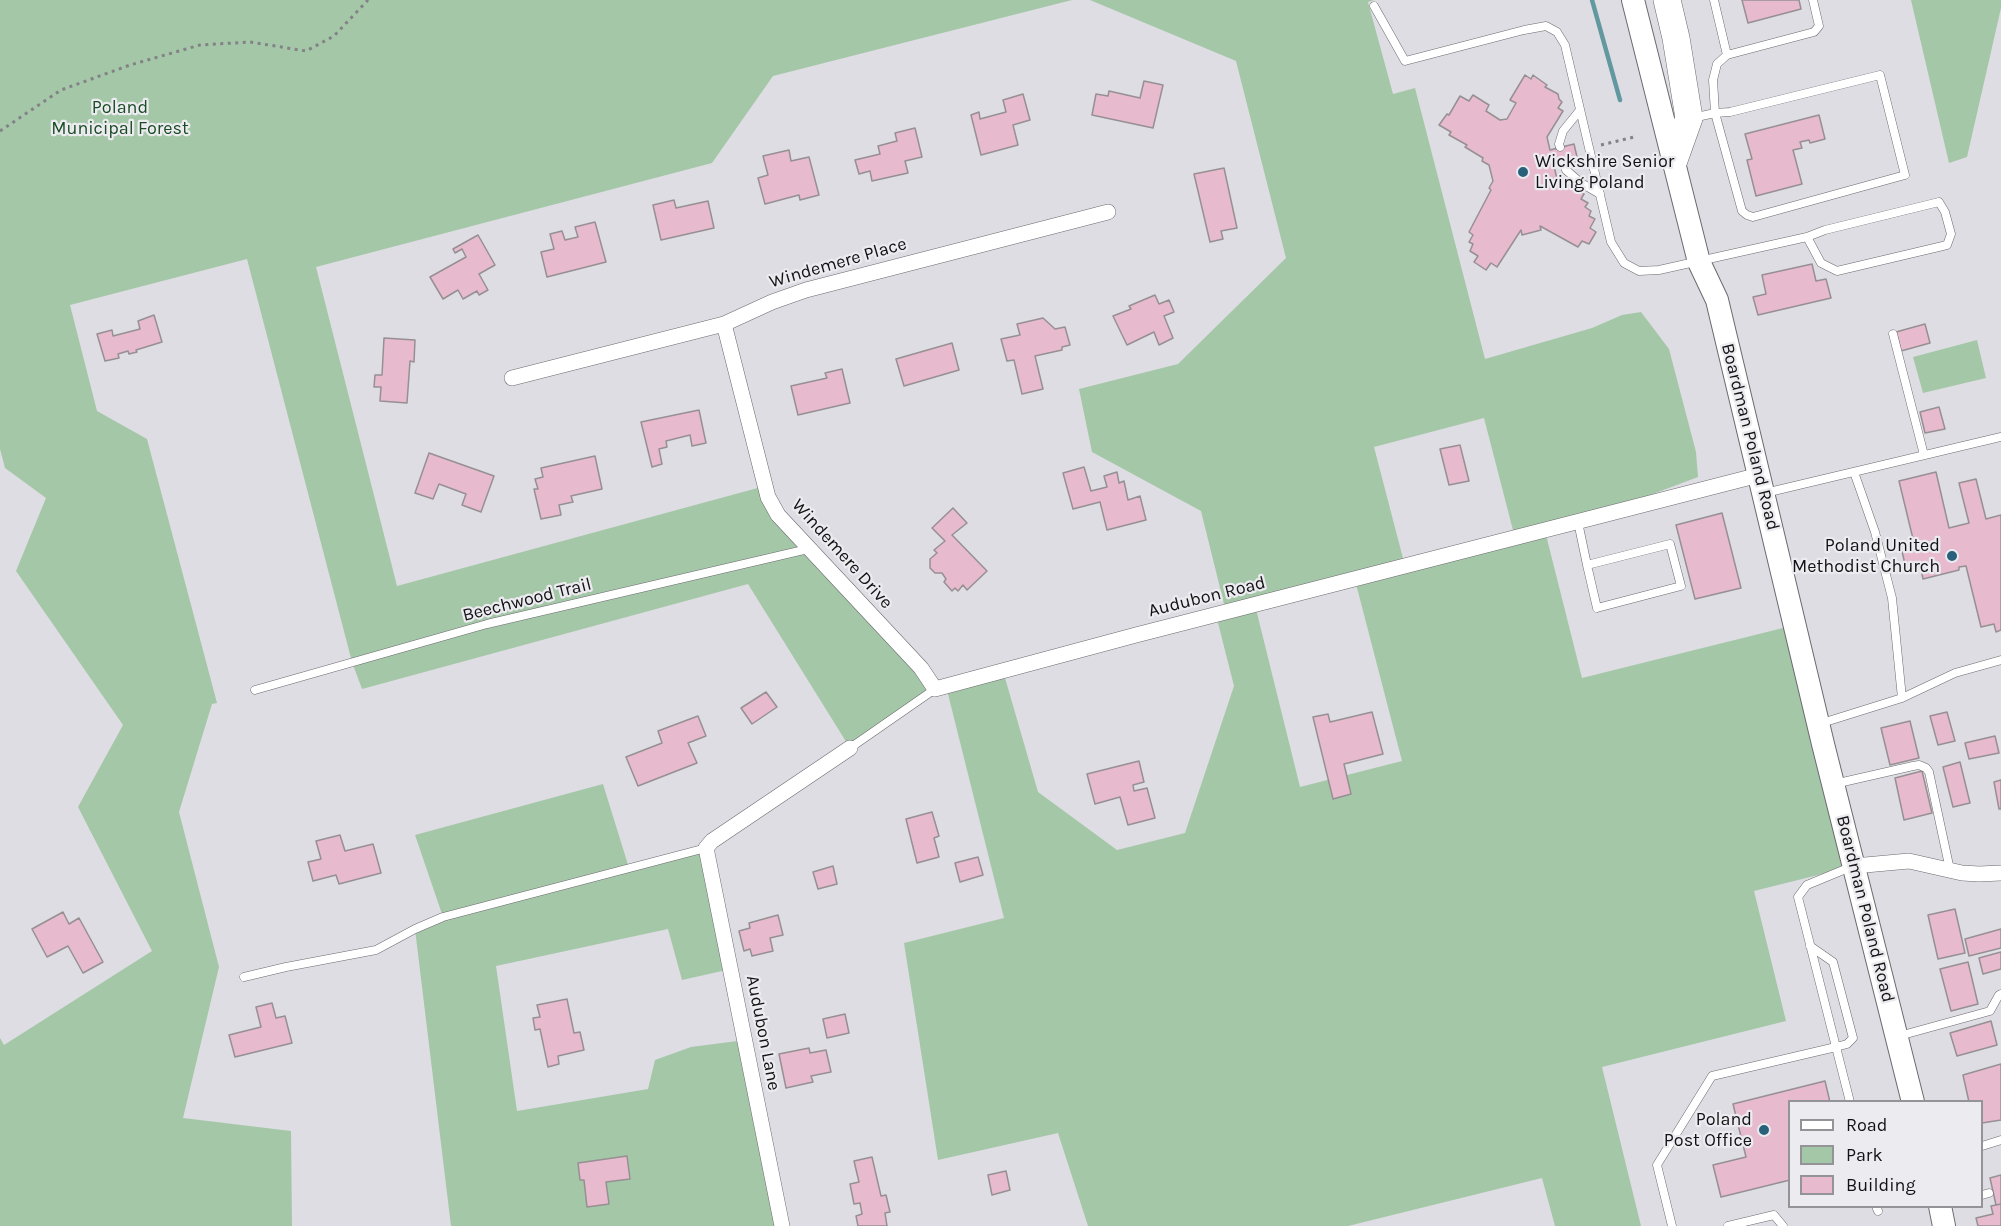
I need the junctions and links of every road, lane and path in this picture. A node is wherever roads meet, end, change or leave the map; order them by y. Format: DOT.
graph roads {
  1 [pos="368,0"];
  2 [pos="1633,0"];
  3 [pos="1666,0"];
  4 [pos="1714,0"];
  5 [pos="1812,0"];
  6 [pos="1374,6"];
  7 [pos="1727,55"];
  8 [pos="1580,110"];
  9 [pos="1715,113"];
  10 [pos="1677,121"];
  11 [pos="0,131"];
  12 [pos="1634,137"];
  13 [pos="1601,145"];
  14 [pos="1560,147"];
  15 [pos="1674,160"];
  16 [pos="1564,164"];
  17 [pos="1600,194"];
  18 [pos="1108,212"];
  19 [pos="1807,237"];
  20 [pos="1699,262"];
  21 [pos="724,324"];
  22 [pos="1893,334"];
  23 [pos="512,378"];
  24 [pos="2001,437"];
  25 [pos="1924,455"];
  26 [pos="1854,472"];
  27 [pos="1761,484"];
  28 [pos="1578,522"];
  29 [pos="808,549"];
  30 [pos="1587,565"];
  31 [pos="2001,660"];
  32 [pos="934,689"];
  33 [pos="255,690"];
  34 [pos="1902,698"];
  35 [pos="1819,724"];
  36 [pos="850,748"];
  37 [pos="1834,784"];
  38 [pos="706,848"];
  39 [pos="1854,866"];
  40 [pos="1950,870"];
  41 [pos="2001,873"];
  42 [pos="1810,946"];
  43 [pos="244,977"];
  44 [pos="2001,994"];
  45 [pos="1899,1044"];
  46 [pos="1836,1047"];
  47 [pos="1850,1100"];
  48 [pos="1913,1100"];
  49 [pos="2001,1140"];
  50 [pos="1983,1146"];
  51 [pos="1940,1208"];
  52 [pos="782,1226"];
  53 [pos="1672,1226"];
  54 [pos="1728,1226"];
  55 [pos="1783,1226"];
  56 [pos="1944,1226"];
  1 -- 11 [label="path"];
  2 -- 10 [label="main road"];
  3 -- 10 [label="highway"];
  4 -- 7 [label="lane"];
  5 -- 7 [label="lane"];
  6 -- 8 [label="lane"];
  7 -- 9 [label="lane"];
  8 -- 14 [label="lane"];
  8 -- 17 [label="lane"];
  9 -- 9 [label="lane"];
  9 -- 10 [label="lane"];
  10 -- 15 [label="highway"];
  12 -- 13 [label="path"];
  15 -- 20 [label="main road, Boardman Poland Road"];
  16 -- 17 [label="lane"];
  17 -- 20 [label="lane"];
  18 -- 21 [label="street, Windemere Place"];
  19 -- 19 [label="lane"];
  19 -- 20 [label="lane"];
  20 -- 27 [label="main road, Boardman Poland Road"];
  21 -- 23 [label="street, Windemere Place"];
  21 -- 29 [label="street, Windemere Drive"];
  22 -- 25 [label="lane"];
  24 -- 25 [label="lane"];
  25 -- 26 [label="lane"];
  26 -- 27 [label="lane"];
  26 -- 34 [label="lane"];
  27 -- 28 [label="street, Audubon Road"];
  27 -- 35 [label="main road, Boardman Poland Road"];
  28 -- 30 [label="lane"];
  28 -- 32 [label="street, Audubon Road"];
  29 -- 32 [label="street, Windemere Drive"];
  29 -- 33 [label="lane, Beechwood Trail"];
  30 -- 30 [label="lane"];
  31 -- 34 [label="lane"];
  32 -- 36 [label="lane, Audubon Road"];
  34 -- 35 [label="lane"];
  35 -- 37 [label="main road, Boardman Poland Road"];
  36 -- 38 [label="street, Audubon Road"];
  37 -- 39 [label="main road, Boardman Poland Road"];
  37 -- 40 [label="lane"];
  38 -- 43 [label="lane"];
  38 -- 52 [label="street, Audubon Lane"];
  39 -- 40 [label="street"];
  39 -- 42 [label="lane"];
  39 -- 45 [label="main road, Boardman Poland Road"];
  40 -- 41 [label="street"];
  42 -- 46 [label="lane"];
  42 -- 46 [label="lane"];
  44 -- 45 [label="lane"];
  45 -- 48 [label="main road, Boardman Poland Road"];
  46 -- 47 [label="lane"];
  46 -- 53 [label="lane"];
  49 -- 50 [label="lane"];
  51 -- 56 [label="main road"];
  54 -- 55 [label="lane"];
}
